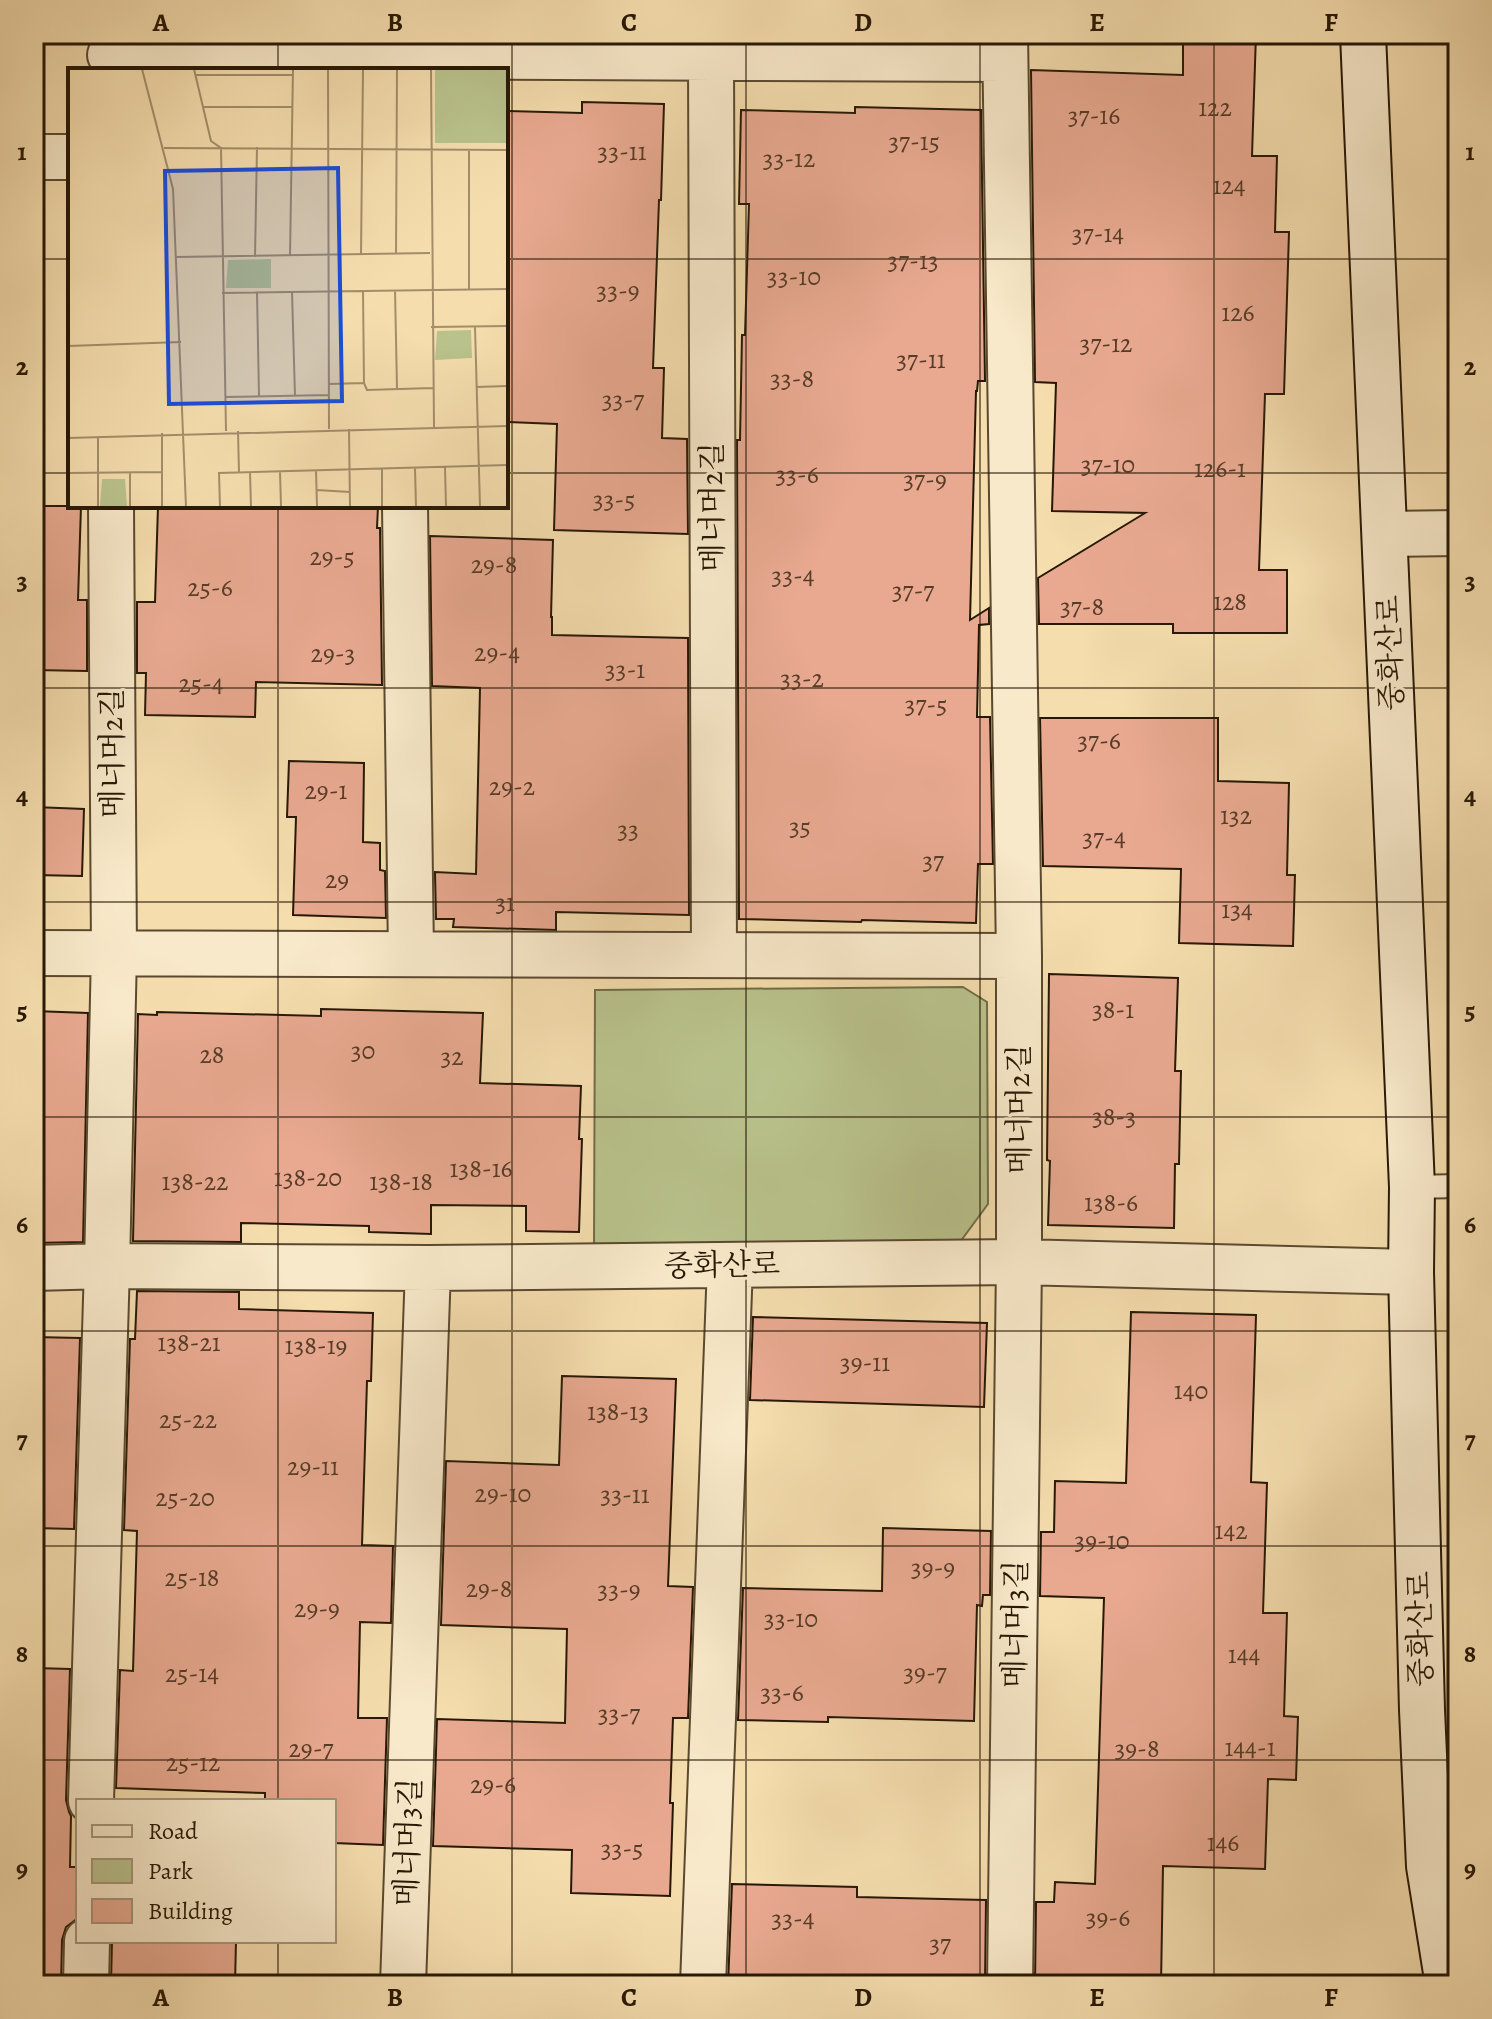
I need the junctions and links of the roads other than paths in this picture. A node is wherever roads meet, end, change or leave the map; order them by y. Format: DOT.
graph roads {
  1 [pos="1363,34"];
  2 [pos="1005,46"];
  3 [pos="110,53"];
  4 [pos="711,58"];
  5 [pos="399,63"];
  6 [pos="34,157"];
  7 [pos="68,157"];
  8 [pos="111,508"];
  9 [pos="405,508"];
  10 [pos="1458,533"];
  11 [pos="1385,534"];
  12 [pos="114,952"];
  13 [pos="34,953"];
  14 [pos="411,954"];
  15 [pos="714,955"];
  16 [pos="1019,956"];
  17 [pos="1458,1186"];
  18 [pos="1412,1187"];
  19 [pos="1019,1262"];
  20 [pos="730,1265"];
  21 [pos="107,1266"];
  22 [pos="34,1268"];
  23 [pos="428,1268"];
  24 [pos="1411,1272"];
  25 [pos="91,1799"];
  26 [pos="87,1943"];
  27 [pos="86,1985"];
  28 [pos="403,1985"];
  29 [pos="703,1985"];
  30 [pos="1010,1985"];
  31 [pos="1448,1985"];
  1 -- 11 [label="street, 중화산로"];
  2 -- 4 [label="street"];
  2 -- 16 [label="street, 메너머2길"];
  3 -- 5 [label="street"];
  4 -- 5 [label="street"];
  4 -- 15 [label="street, 메너머2길"];
  6 -- 7 [label="street"];
  8 -- 12 [label="street, 메너머2길"];
  9 -- 14 [label="street"];
  10 -- 11 [label="street"];
  11 -- 18 [label="street, 중화산로"];
  12 -- 13 [label="street"];
  12 -- 14 [label="street"];
  12 -- 21 [label="street, 메너머2길"];
  14 -- 15 [label="street"];
  15 -- 16 [label="street"];
  16 -- 19 [label="street, 메너머2길"];
  17 -- 18 [label="lane"];
  18 -- 24 [label="street, 중화산로"];
  19 -- 20 [label="street, 중화산로"];
  19 -- 24 [label="street, 중화산로"];
  19 -- 30 [label="street, 메너머3길"];
  20 -- 23 [label="street, 중화산로"];
  20 -- 29 [label="street"];
  21 -- 22 [label="street, 중화산로"];
  21 -- 23 [label="street, 중화산로"];
  21 -- 25 [label="street"];
  23 -- 28 [label="street, 메너머3길"];
  24 -- 31 [label="street, 중화산로"];
  26 -- 27 [label="street"];
}
